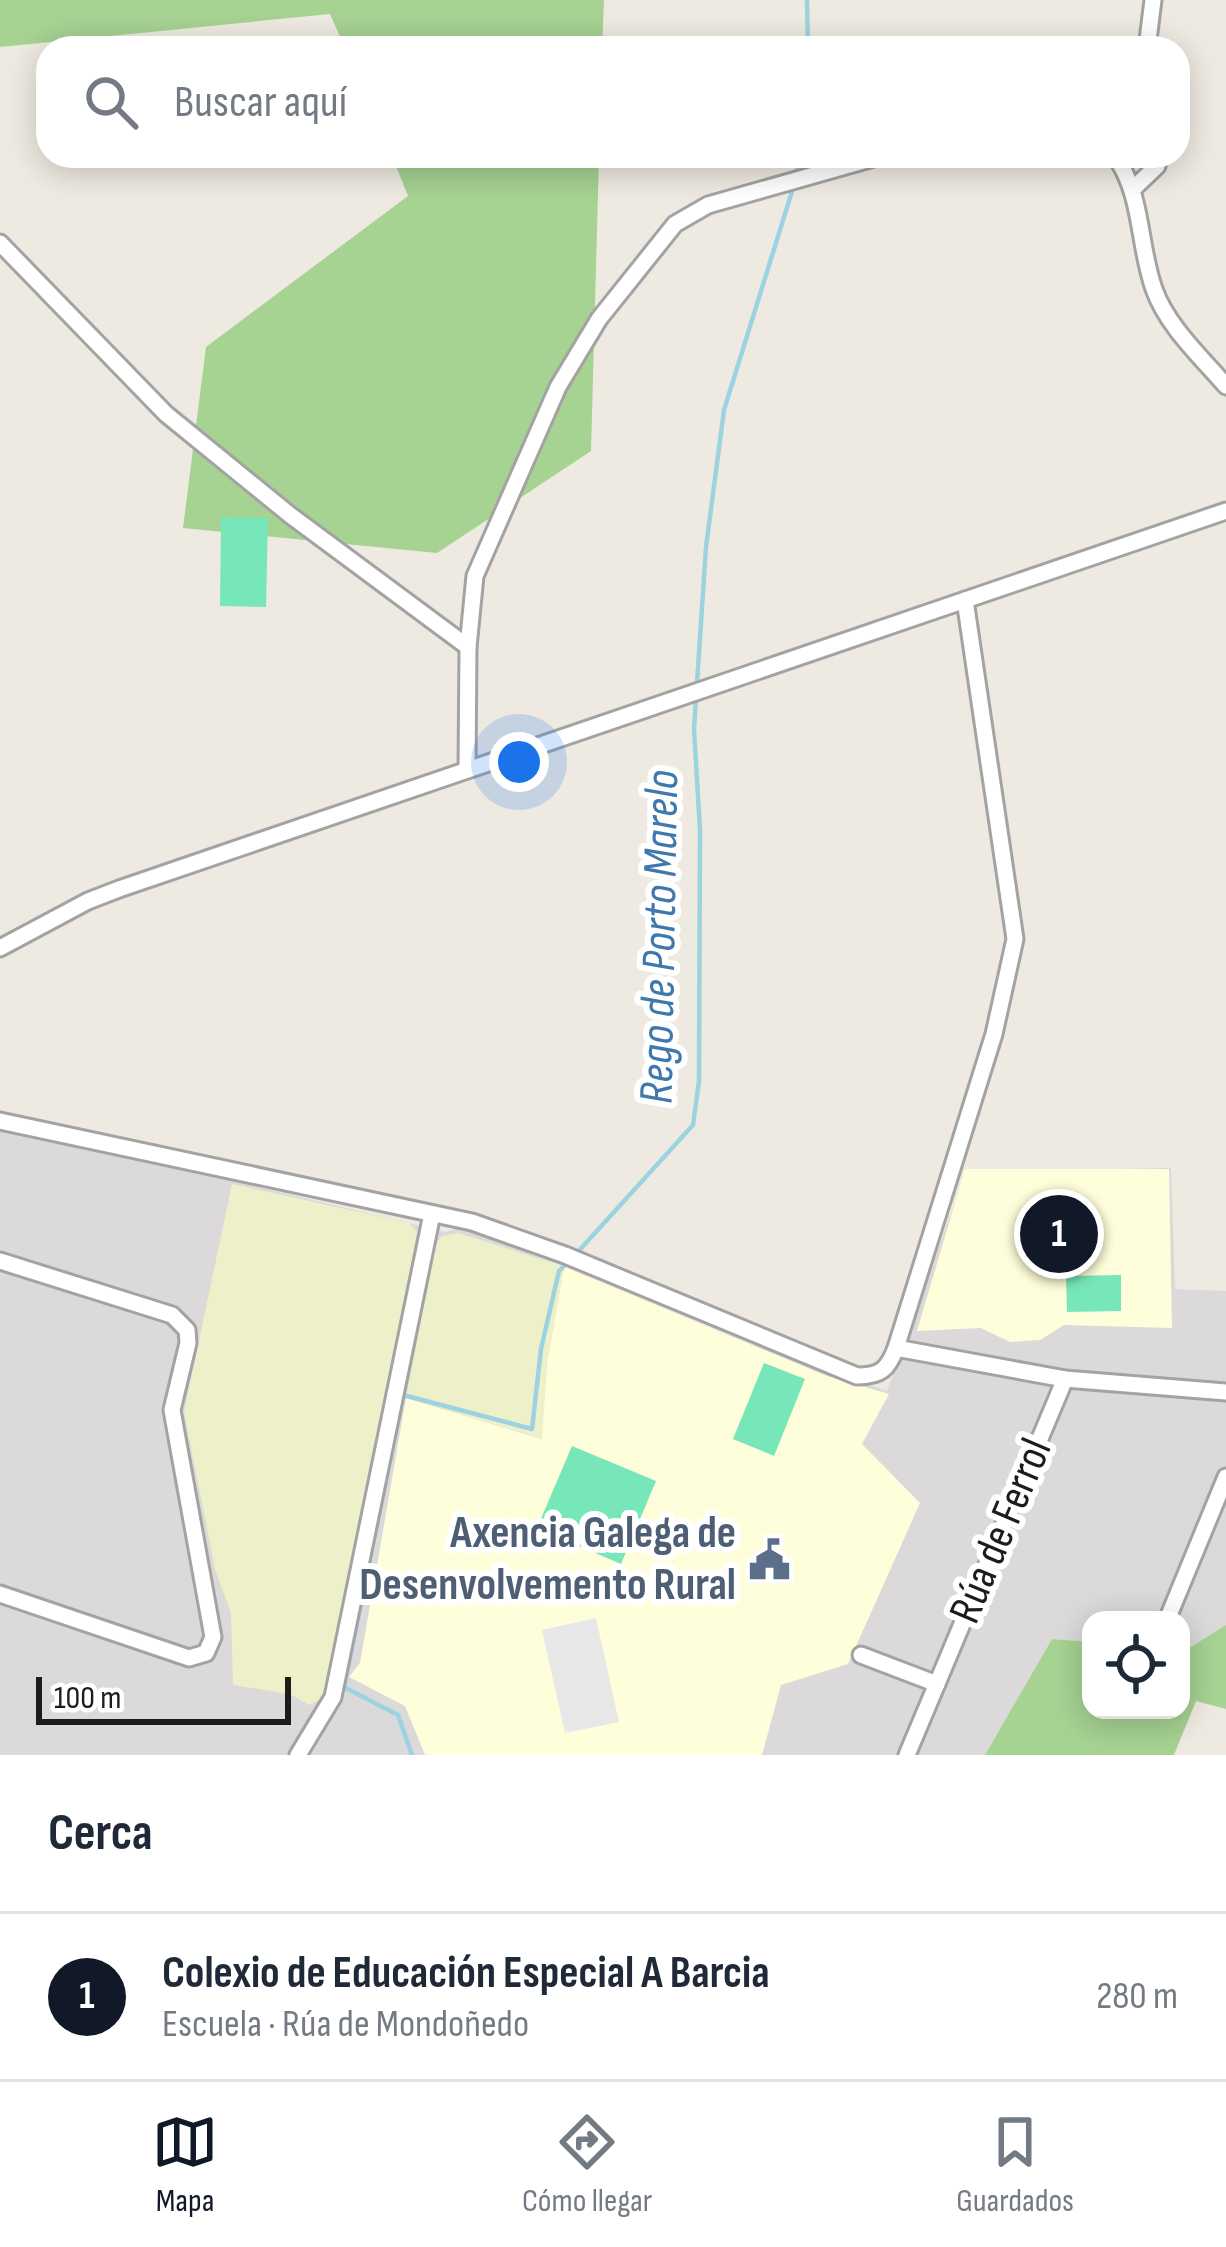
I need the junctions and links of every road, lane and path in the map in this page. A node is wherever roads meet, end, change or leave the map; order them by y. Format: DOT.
graph roads {
  1 [pos="1153,0"];
  2 [pos="1149,36"];
  3 [pos="1156,36"];
  4 [pos="832,168"];
  5 [pos="1122,168"];
  6 [pos="1155,168"];
  7 [pos="1134,188"];
  8 [pos="0,243"];
  9 [pos="1226,386"];
  10 [pos="1226,512"];
  11 [pos="965,600"];
  12 [pos="468,647"];
  13 [pos="467,770"];
  14 [pos="0,948"];
  15 [pos="0,1120"];
  16 [pos="432,1214"];
  17 [pos="0,1261"];
  18 [pos="896,1348"];
  19 [pos="1065,1379"];
  20 [pos="1226,1391"];
  21 [pos="1226,1477"];
  22 [pos="0,1594"];
  23 [pos="1171,1611"];
  24 [pos="861,1655"];
  25 [pos="937,1684"];
  26 [pos="298,1755"];
  27 [pos="907,1755"];
  1 -- 2 [label="street"];
  1 -- 3 [label="street"];
  4 -- 12 [label="street"];
  5 -- 7 [label="street"];
  6 -- 7 [label="street"];
  7 -- 9 [label="street"];
  8 -- 12 [label="street"];
  10 -- 11 [label="street"];
  11 -- 13 [label="street"];
  11 -- 18 [label="street"];
  12 -- 13 [label="street"];
  13 -- 14 [label="street"];
  15 -- 16 [label="street"];
  16 -- 18 [label="street"];
  16 -- 26 [label="street"];
  17 -- 22 [label="street"];
  18 -- 19 [label="street"];
  19 -- 20 [label="street"];
  19 -- 25 [label="street, Rúa de Ferrol"];
  21 -- 23 [label="street"];
  24 -- 25 [label="street"];
  25 -- 27 [label="street, Rúa de Ferrol"];
}
